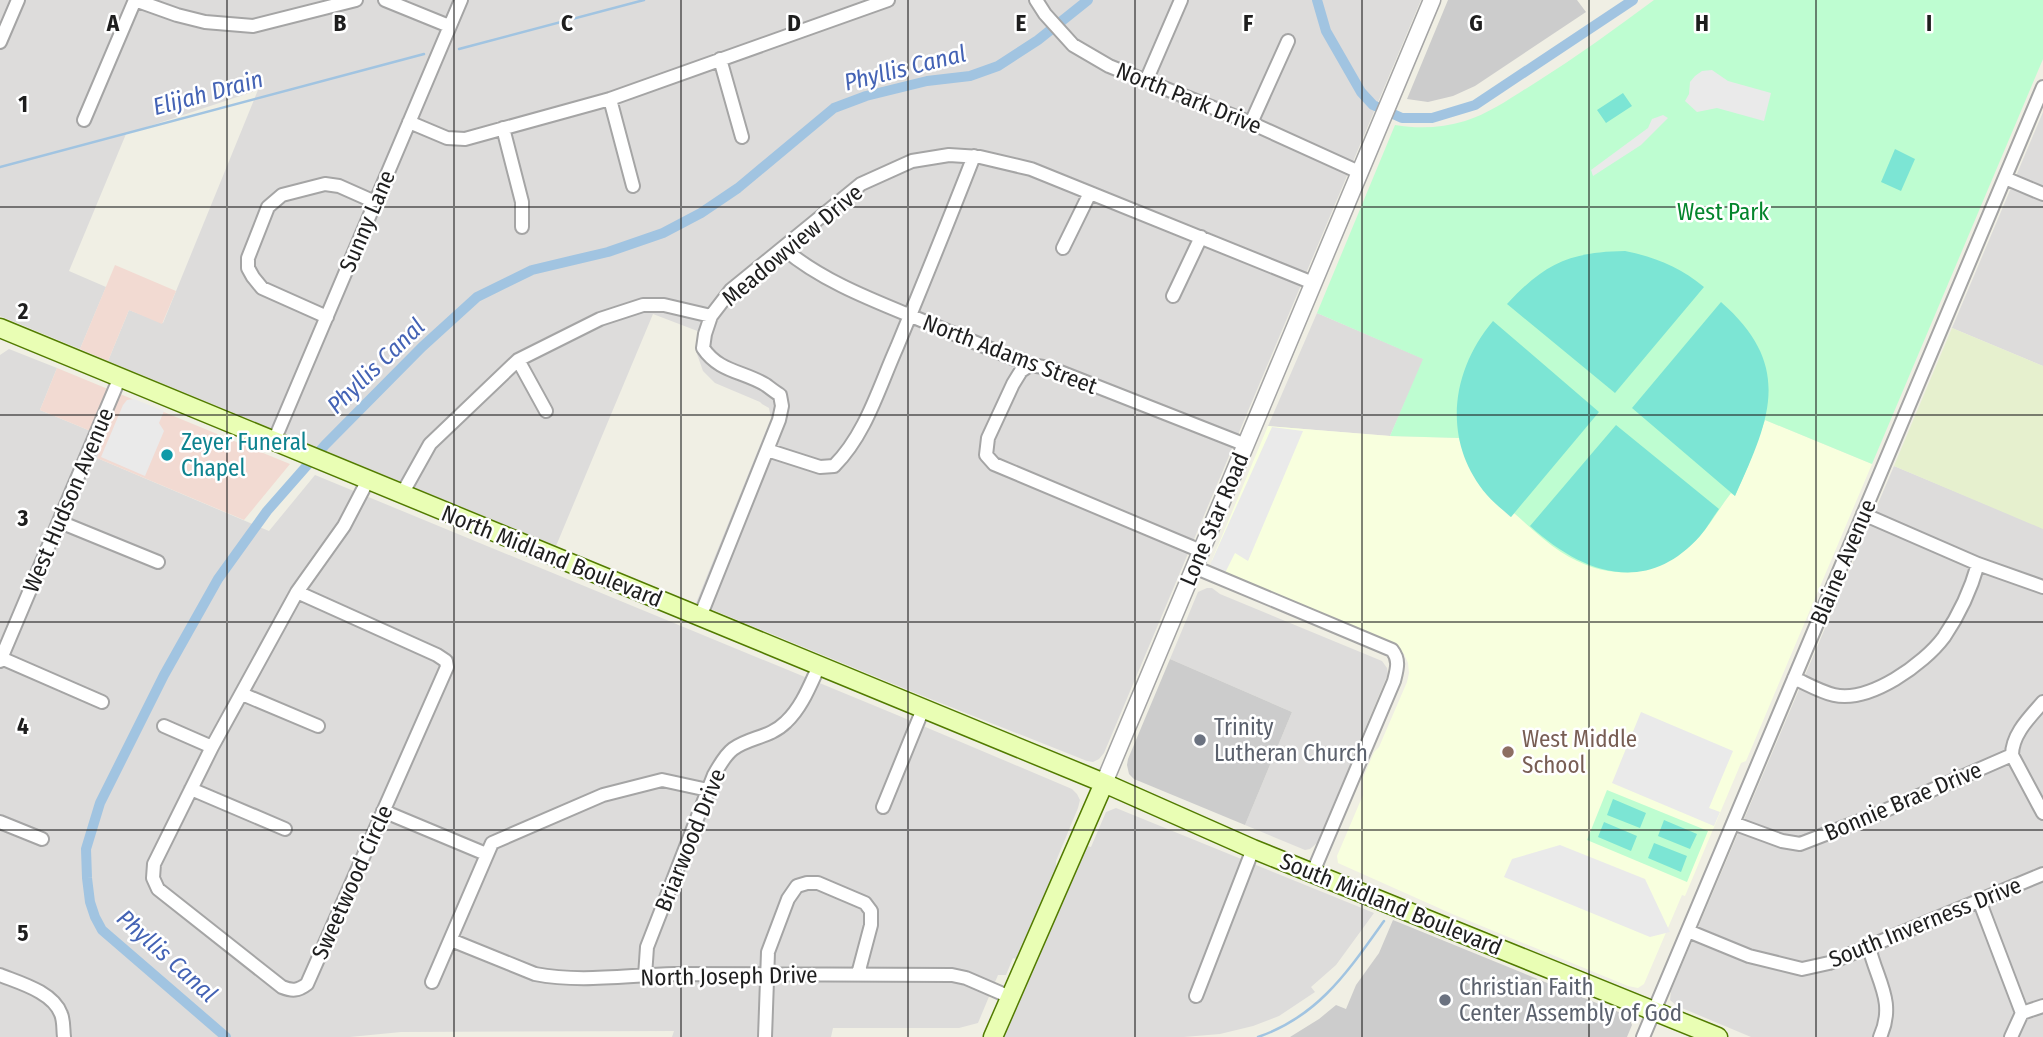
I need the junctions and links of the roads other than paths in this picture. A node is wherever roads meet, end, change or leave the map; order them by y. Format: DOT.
graph roads {
  1 [pos="18,0"];
  2 [pos="135,0"];
  3 [pos="356,0"];
  4 [pos="386,0"];
  5 [pos="460,0"];
  6 [pos="888,0"];
  7 [pos="1036,0"];
  8 [pos="1181,0"];
  9 [pos="1432,0"];
  10 [pos="450,26"];
  11 [pos="1288,41"];
  12 [pos="0,42"];
  13 [pos="720,59"];
  14 [pos="1146,81"];
  15 [pos="2043,87"];
  16 [pos="610,99"];
  17 [pos="84,120"];
  18 [pos="409,121"];
  19 [pos="1251,123"];
  20 [pos="503,128"];
  21 [pos="742,136"];
  22 [pos="974,156"];
  23 [pos="1359,172"];
  24 [pos="2004,178"];
  25 [pos="633,186"];
  26 [pos="1090,193"];
  27 [pos="2043,194"];
  28 [pos="375,202"];
  29 [pos="522,227"];
  30 [pos="1201,237"];
  31 [pos="783,248"];
  32 [pos="1063,248"];
  33 [pos="1313,283"];
  34 [pos="1173,296"];
  35 [pos="910,315"];
  36 [pos="327,317"];
  37 [pos="711,317"];
  38 [pos="0,328"];
  39 [pos="518,360"];
  40 [pos="1030,365"];
  41 [pos="120,377"];
  42 [pos="546,411"];
  43 [pos="274,441"];
  44 [pos="1246,445"];
  45 [pos="767,450"];
  46 [pos="368,480"];
  47 [pos="402,494"];
  48 [pos="1863,514"];
  49 [pos="60,522"];
  50 [pos="1201,551"];
  51 [pos="158,562"];
  52 [pos="1978,564"];
  53 [pos="1195,567"];
  54 [pos="2043,587"];
  55 [pos="297,592"];
  56 [pos="700,617"];
  57 [pos="1,660"];
  58 [pos="819,666"];
  59 [pos="1794,678"];
  60 [pos="242,694"];
  61 [pos="102,702"];
  62 [pos="2043,702"];
  63 [pos="923,709"];
  64 [pos="164,726"];
  65 [pos="318,726"];
  66 [pos="212,747"];
  67 [pos="2012,755"];
  68 [pos="1104,783"];
  69 [pos="191,789"];
  70 [pos="708,790"];
  71 [pos="883,807"];
  72 [pos="383,811"];
  73 [pos="2043,813"];
  74 [pos="0,822"];
  75 [pos="1733,823"];
  76 [pos="285,829"];
  77 [pos="42,839"];
  78 [pos="1253,849"];
  79 [pos="486,854"];
  80 [pos="1313,872"];
  81 [pos="2043,874"];
  82 [pos="1979,900"];
  83 [pos="1688,931"];
  84 [pos="451,940"];
  85 [pos="1869,947"];
  86 [pos="766,974"];
  87 [pos="858,974"];
  88 [pos="0,975"];
  89 [pos="645,976"];
  90 [pos="432,982"];
  91 [pos="1196,996"];
  92 [pos="1010,997"];
  93 [pos="2043,1006"];
  94 [pos="1654,1010"];
  95 [pos="2022,1013"];
  96 [pos="64,1037"];
  97 [pos="765,1037"];
  98 [pos="993,1037"];
  99 [pos="1643,1037"];
  100 [pos="1718,1037"];
  101 [pos="1880,1037"];
  102 [pos="2011,1037"];
  1 -- 12 [label="street"];
  2 -- 3 [label="street"];
  2 -- 17 [label="street"];
  4 -- 10 [label="street"];
  5 -- 10 [label="street, Sunny Lane"];
  6 -- 13 [label="street"];
  7 -- 14 [label="street, North Park Drive"];
  8 -- 14 [label="street"];
  9 -- 23 [label="street, Lone Star Road"];
  10 -- 18 [label="street, Sunny Lane"];
  11 -- 19 [label="street"];
  13 -- 16 [label="street"];
  13 -- 21 [label="street"];
  14 -- 19 [label="street, North Park Drive"];
  15 -- 24 [label="street, Blaine Avenue"];
  16 -- 20 [label="street"];
  16 -- 25 [label="street"];
  18 -- 20 [label="street"];
  18 -- 28 [label="street, Sunny Lane"];
  19 -- 23 [label="street, North Park Drive"];
  20 -- 29 [label="street"];
  22 -- 26 [label="street, Meadowview Drive"];
  22 -- 31 [label="street, Meadowview Drive"];
  22 -- 35 [label="street"];
  23 -- 33 [label="street, Lone Star Road"];
  24 -- 27 [label="street"];
  24 -- 48 [label="street, Blaine Avenue"];
  26 -- 30 [label="street, Meadowview Drive"];
  26 -- 32 [label="street"];
  28 -- 36 [label="street, Sunny Lane"];
  28 -- 36 [label="street"];
  30 -- 33 [label="street, Meadowview Drive"];
  30 -- 34 [label="street"];
  31 -- 35 [label="street, North Adams Street"];
  31 -- 37 [label="street, Meadowview Drive"];
  33 -- 44 [label="street, Lone Star Road"];
  35 -- 40 [label="street, North Adams Street"];
  35 -- 45 [label="street"];
  36 -- 43 [label="street, Sunny Lane"];
  37 -- 39 [label="street"];
  37 -- 45 [label="street, Meadowview Drive"];
  38 -- 41 [label="main road, North Midland Boulevard"];
  39 -- 42 [label="street"];
  39 -- 47 [label="street"];
  40 -- 44 [label="street, North Adams Street"];
  40 -- 50 [label="street"];
  41 -- 43 [label="main road, North Midland Boulevard"];
  41 -- 49 [label="street, West Hudson Avenue"];
  43 -- 46 [label="main road, North Midland Boulevard"];
  44 -- 50 [label="street, Lone Star Road"];
  45 -- 56 [label="street"];
  46 -- 47 [label="main road, North Midland Boulevard"];
  46 -- 55 [label="street, Sweetwood Circle"];
  47 -- 56 [label="main road, North Midland Boulevard"];
  48 -- 52 [label="street"];
  48 -- 59 [label="street, Blaine Avenue"];
  49 -- 51 [label="street"];
  49 -- 57 [label="street, West Hudson Avenue"];
  50 -- 53 [label="street, Lone Star Road"];
  52 -- 54 [label="street"];
  52 -- 59 [label="street"];
  53 -- 68 [label="street, Lone Star Road"];
  53 -- 80 [label="street"];
  55 -- 60 [label="street, Sweetwood Circle"];
  55 -- 72 [label="street, Sweetwood Circle"];
  56 -- 58 [label="main road, North Midland Boulevard"];
  57 -- 61 [label="street"];
  58 -- 63 [label="main road, North Midland Boulevard"];
  58 -- 70 [label="street, Briarwood Drive"];
  59 -- 75 [label="street, Blaine Avenue"];
  60 -- 65 [label="street"];
  60 -- 66 [label="street, Sweetwood Circle"];
  62 -- 67 [label="street"];
  63 -- 68 [label="main road, North Midland Boulevard"];
  63 -- 71 [label="street"];
  64 -- 66 [label="street"];
  66 -- 69 [label="street, Sweetwood Circle"];
  67 -- 73 [label="street"];
  67 -- 75 [label="street, Bonnie Brae Drive"];
  68 -- 78 [label="main road, South Midland Boulevard"];
  68 -- 92 [label="main road, Lone Star Road"];
  69 -- 72 [label="street, Sweetwood Circle"];
  69 -- 76 [label="street"];
  70 -- 79 [label="street"];
  70 -- 89 [label="street, Briarwood Drive"];
  72 -- 79 [label="street"];
  74 -- 77 [label="street"];
  75 -- 83 [label="street, Blaine Avenue"];
  78 -- 80 [label="main road, South Midland Boulevard"];
  78 -- 91 [label="street"];
  79 -- 84 [label="street"];
  80 -- 94 [label="main road, South Midland Boulevard"];
  81 -- 82 [label="street, South Inverness Drive"];
  82 -- 85 [label="street, South Inverness Drive"];
  82 -- 95 [label="street"];
  83 -- 85 [label="street, South Inverness Drive"];
  83 -- 94 [label="street, Blaine Avenue"];
  84 -- 89 [label="street, North Joseph Drive"];
  84 -- 90 [label="street"];
  85 -- 101 [label="street"];
  86 -- 87 [label="street, North Joseph Drive"];
  86 -- 87 [label="street"];
  86 -- 89 [label="street, North Joseph Drive"];
  86 -- 97 [label="street"];
  87 -- 92 [label="street, North Joseph Drive"];
  88 -- 96 [label="street"];
  92 -- 98 [label="main road, Lone Star Road"];
  93 -- 95 [label="street"];
  94 -- 99 [label="street, Blaine Avenue"];
  94 -- 100 [label="main road, South Midland Boulevard"];
  95 -- 102 [label="street"];
}
